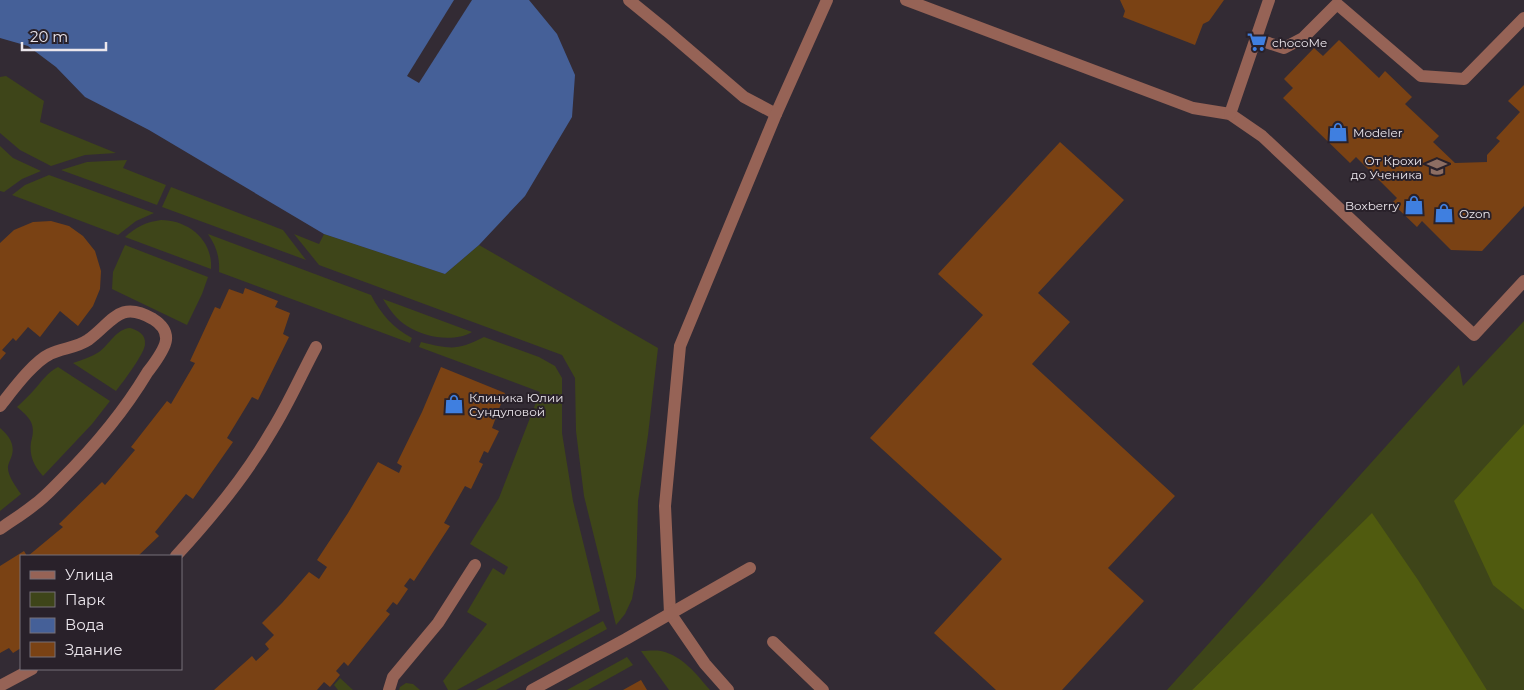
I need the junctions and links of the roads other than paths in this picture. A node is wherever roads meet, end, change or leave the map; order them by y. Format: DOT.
graph roads {
  1 [pos="628,0"];
  2 [pos="827,0"];
  3 [pos="906,0"];
  4 [pos="1269,0"];
  5 [pos="1524,18"];
  6 [pos="1256,39"];
  7 [pos="776,114"];
  8 [pos="1230,114"];
  9 [pos="1524,282"];
  10 [pos="316,347"];
  11 [pos="0,406"];
  12 [pos="0,529"];
  13 [pos="177,555"];
  14 [pos="475,565"];
  15 [pos="750,568"];
  16 [pos="670,613"];
  17 [pos="773,642"];
  18 [pos="30,670"];
  19 [pos="0,686"];
  20 [pos="389,690"];
  21 [pos="532,690"];
  22 [pos="728,690"];
  23 [pos="823,690"];
  1 -- 7 [label="street"];
  2 -- 7 [label="street"];
  3 -- 8 [label="street"];
  4 -- 6 [label="street"];
  5 -- 6 [label="street"];
  6 -- 8 [label="street"];
  7 -- 16 [label="street"];
  8 -- 9 [label="street"];
  10 -- 13 [label="street"];
  11 -- 12 [label="street"];
  14 -- 20 [label="street"];
  15 -- 16 [label="street"];
  16 -- 21 [label="street"];
  16 -- 22 [label="street"];
  17 -- 23 [label="street"];
  18 -- 19 [label="street"];
}
